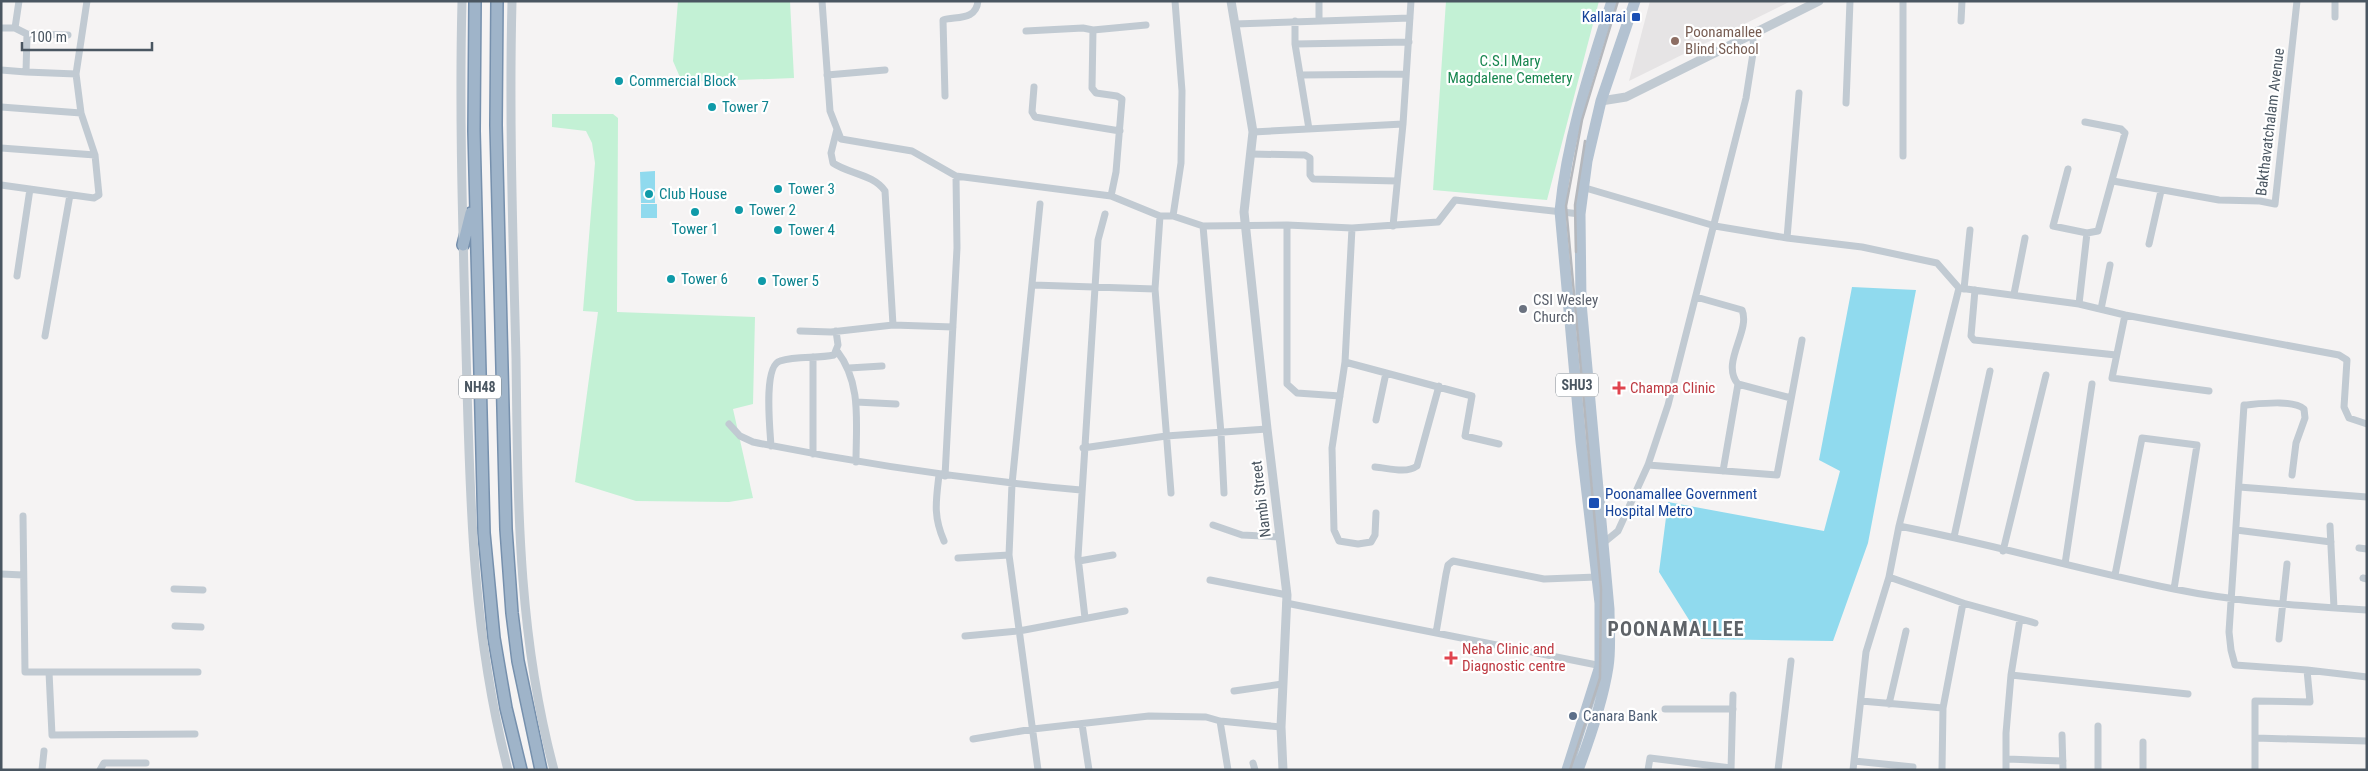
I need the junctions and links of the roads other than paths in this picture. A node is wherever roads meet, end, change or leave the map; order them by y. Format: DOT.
graph roads {
  1 [pos="19,1"];
  2 [pos="87,1"];
  3 [pos="462,1"];
  4 [pos="475,1"];
  5 [pos="497,1"];
  6 [pos="503,1"];
  7 [pos="512,1"];
  8 [pos="822,1"];
  9 [pos="978,1"];
  10 [pos="1175,1"];
  11 [pos="1231,1"];
  12 [pos="1319,1"];
  13 [pos="1411,1"];
  14 [pos="1612,1"];
  15 [pos="1634,1"];
  16 [pos="1819,1"];
  17 [pos="1850,1"];
  18 [pos="1903,1"];
  19 [pos="1962,1"];
  20 [pos="2297,1"];
  21 [pos="2336,1"];
  22 [pos="2335,17"];
  23 [pos="1410,18"];
  24 [pos="1319,20"];
  25 [pos="1295,21"];
  26 [pos="1961,21"];
  27 [pos="1235,24"];
  28 [pos="1146,25"];
  29 [pos="1,28"];
  30 [pos="15,28"];
  31 [pos="1093,30"];
  32 [pos="1026,31"];
  33 [pos="27,34"];
  34 [pos="1752,34"];
  35 [pos="68,35"];
  36 [pos="496,40"];
  37 [pos="1408,42"];
  38 [pos="1295,44"];
  39 [pos="1,70"];
  40 [pos="885,70"];
  41 [pos="26,72"];
  42 [pos="76,74"];
  43 [pos="1406,74"];
  44 [pos="827,75"];
  45 [pos="1300,75"];
  46 [pos="1034,86"];
  47 [pos="1799,93"];
  48 [pos="945,96"];
  49 [pos="1601,101"];
  50 [pos="1846,103"];
  51 [pos="1,107"];
  52 [pos="82,113"];
  53 [pos="2085,122"];
  54 [pos="1403,124"];
  55 [pos="837,129"];
  56 [pos="1309,129"];
  57 [pos="1120,131"];
  58 [pos="1253,132"];
  59 [pos="1,148"];
  60 [pos="1251,154"];
  61 [pos="94,155"];
  62 [pos="1903,156"];
  63 [pos="475,164"];
  64 [pos="2068,170"];
  65 [pos="956,176"];
  66 [pos="1397,181"];
  67 [pos="2113,181"];
  68 [pos="1,185"];
  69 [pos="1582,187"];
  70 [pos="30,189"];
  71 [pos="2161,191"];
  72 [pos="70,195"];
  73 [pos="1111,196"];
  74 [pos="1040,204"];
  75 [pos="1560,211"];
  76 [pos="1105,214"];
  77 [pos="1580,214"];
  78 [pos="1160,216"];
  79 [pos="1173,216"];
  80 [pos="1247,225"];
  81 [pos="1287,225"];
  82 [pos="1203,226"];
  83 [pos="1393,226"];
  84 [pos="1715,226"];
  85 [pos="1352,228"];
  86 [pos="1970,230"];
  87 [pos="2087,232"];
  88 [pos="1787,238"];
  89 [pos="2025,238"];
  90 [pos="2149,244"];
  91 [pos="463,245"];
  92 [pos="2110,265"];
  93 [pos="17,276"];
  94 [pos="1033,285"];
  95 [pos="1094,288"];
  96 [pos="1961,288"];
  97 [pos="1155,289"];
  98 [pos="1975,290"];
  99 [pos="2014,294"];
  100 [pos="1696,298"];
  101 [pos="2079,304"];
  102 [pos="2101,309"];
  103 [pos="2125,315"];
  104 [pos="893,325"];
  105 [pos="953,327"];
  106 [pos="800,331"];
  107 [pos="836,331"];
  108 [pos="45,336"];
  109 [pos="1802,340"];
  110 [pos="837,351"];
  111 [pos="2116,355"];
  112 [pos="813,357"];
  113 [pos="1345,362"];
  114 [pos="882,366"];
  115 [pos="848,368"];
  116 [pos="1990,371"];
  117 [pos="1386,372"];
  118 [pos="2046,375"];
  119 [pos="1738,384"];
  120 [pos="2092,384"];
  121 [pos="1439,386"];
  122 [pos="2209,391"];
  123 [pos="1340,396"];
  124 [pos="1791,398"];
  125 [pos="856,402"];
  126 [pos="896,404"];
  127 [pos="1376,420"];
  128 [pos="729,424"];
  129 [pos="2367,424"];
  130 [pos="1267,429"];
  131 [pos="1221,433"];
  132 [pos="1166,436"];
  133 [pos="1499,444"];
  134 [pos="771,446"];
  135 [pos="1083,448"];
  136 [pos="814,454"];
  137 [pos="856,462"];
  138 [pos="1648,465"];
  139 [pos="1375,467"];
  140 [pos="1723,471"];
  141 [pos="2292,475"];
  142 [pos="942,476"];
  143 [pos="1012,484"];
  144 [pos="2239,487"];
  145 [pos="1081,490"];
  146 [pos="1171,493"];
  147 [pos="1224,493"];
  148 [pos="2367,497"];
  149 [pos="1376,513"];
  150 [pos="23,516"];
  151 [pos="1212,525"];
  152 [pos="1899,526"];
  153 [pos="2330,526"];
  154 [pos="2236,530"];
  155 [pos="1280,537"];
  156 [pos="1954,537"];
  157 [pos="944,542"];
  158 [pos="2331,542"];
  159 [pos="1597,545"];
  160 [pos="2003,551"];
  161 [pos="1009,555"];
  162 [pos="1113,555"];
  163 [pos="958,558"];
  164 [pos="1078,561"];
  165 [pos="2064,564"];
  166 [pos="2287,564"];
  167 [pos="1,574"];
  168 [pos="24,575"];
  169 [pos="2115,575"];
  170 [pos="1597,577"];
  171 [pos="1889,577"];
  172 [pos="1210,580"];
  173 [pos="174,589"];
  174 [pos="2174,589"];
  175 [pos="203,590"];
  176 [pos="2232,598"];
  177 [pos="1286,599"];
  178 [pos="1963,603"];
  179 [pos="2283,604"];
  180 [pos="2334,608"];
  181 [pos="2367,610"];
  182 [pos="1125,611"];
  183 [pos="1085,618"];
  184 [pos="2020,619"];
  185 [pos="2035,623"];
  186 [pos="175,626"];
  187 [pos="201,627"];
  188 [pos="1906,630"];
  189 [pos="1020,631"];
  190 [pos="1436,633"];
  191 [pos="964,636"];
  192 [pos="2279,639"];
  193 [pos="1791,661"];
  194 [pos="1604,667"];
  195 [pos="2308,670"];
  196 [pos="49,672"];
  197 [pos="198,672"];
  198 [pos="2011,675"];
  199 [pos="2367,677"];
  200 [pos="1282,684"];
  201 [pos="1234,691"];
  202 [pos="2188,694"];
  203 [pos="1733,696"];
  204 [pos="1861,701"];
  205 [pos="1889,704"];
  206 [pos="1943,708"];
  207 [pos="1666,709"];
  208 [pos="1733,709"];
  209 [pos="1220,722"];
  210 [pos="1082,724"];
  211 [pos="2098,726"];
  212 [pos="1281,727"];
  213 [pos="1033,729"];
  214 [pos="195,734"];
  215 [pos="2062,735"];
  216 [pos="2255,738"];
  217 [pos="973,739"];
  218 [pos="2367,741"];
  219 [pos="2143,742"];
  220 [pos="44,751"];
  221 [pos="2007,759"];
  222 [pos="1676,761"];
  223 [pos="1854,761"];
  224 [pos="2063,761"];
  225 [pos="146,763"];
  226 [pos="1693,766"];
  227 [pos="1913,768"];
  228 [pos="1731,769"];
  229 [pos="42,770"];
  230 [pos="100,770"];
  231 [pos="508,770"];
  232 [pos="522,770"];
  233 [pos="541,770"];
  234 [pos="554,770"];
  235 [pos="1038,770"];
  236 [pos="1089,770"];
  237 [pos="1228,770"];
  238 [pos="1282,770"];
  239 [pos="1567,770"];
  240 [pos="1578,770"];
  241 [pos="1648,770"];
  242 [pos="1675,770"];
  243 [pos="1778,770"];
  244 [pos="1853,770"];
  245 [pos="1942,770"];
  246 [pos="2006,770"];
  247 [pos="2063,770"];
  248 [pos="2098,770"];
  249 [pos="2143,770"];
  250 [pos="2255,770"];
  1 -- 30 [label="street"];
  2 -- 42 [label="street"];
  3 -- 91 [label="street"];
  4 -- 63 [label="highway, NH48"];
  5 -- 36 [label="highway, NH48"];
  6 -- 36 [label="highway"];
  7 -- 234 [label="street"];
  8 -- 44 [label="street"];
  9 -- 48 [label="street"];
  10 -- 79 [label="street"];
  11 -- 27 [label="street, Nambi Street"];
  12 -- 24 [label="street"];
  13 -- 23 [label="street"];
  14 -- 75 [label="main road, SHU3"];
  15 -- 49 [label="main road, SHU3"];
  16 -- 34 [label="street"];
  17 -- 50 [label="street"];
  18 -- 62 [label="street"];
  19 -- 26 [label="street"];
  20 -- 71 [label="street, Bakthavatchalam Avenue"];
  21 -- 22 [label="street"];
  23 -- 24 [label="street"];
  23 -- 37 [label="street"];
  24 -- 25 [label="street"];
  25 -- 27 [label="street"];
  25 -- 38 [label="street"];
  27 -- 58 [label="street, Nambi Street"];
  28 -- 31 [label="street"];
  29 -- 30 [label="street"];
  30 -- 33 [label="street"];
  31 -- 32 [label="street"];
  31 -- 57 [label="street"];
  33 -- 35 [label="street"];
  33 -- 41 [label="street"];
  34 -- 49 [label="street"];
  34 -- 84 [label="street"];
  36 -- 233 [label="highway, NH48"];
  37 -- 38 [label="street"];
  37 -- 43 [label="street"];
  38 -- 45 [label="street"];
  39 -- 41 [label="street"];
  40 -- 44 [label="street"];
  41 -- 42 [label="street"];
  42 -- 52 [label="street"];
  43 -- 45 [label="street"];
  43 -- 54 [label="street"];
  44 -- 55 [label="street"];
  45 -- 56 [label="street"];
  46 -- 57 [label="street"];
  47 -- 88 [label="street"];
  49 -- 69 [label="main road, SHU3"];
  51 -- 52 [label="street"];
  52 -- 61 [label="street"];
  53 -- 67 [label="street"];
  54 -- 56 [label="street"];
  54 -- 66 [label="street"];
  55 -- 65 [label="street"];
  55 -- 104 [label="street"];
  56 -- 58 [label="street"];
  57 -- 73 [label="street"];
  58 -- 60 [label="street, Nambi Street"];
  59 -- 61 [label="street"];
  60 -- 66 [label="street"];
  60 -- 80 [label="street, Nambi Street"];
  61 -- 72 [label="street"];
  63 -- 91 [label="highway"];
  63 -- 232 [label="highway, NH48"];
  64 -- 87 [label="street"];
  65 -- 73 [label="street"];
  65 -- 105 [label="street"];
  66 -- 83 [label="street"];
  67 -- 71 [label="street, Bakthavatchalam Avenue"];
  67 -- 87 [label="street"];
  68 -- 70 [label="street"];
  69 -- 77 [label="main road, SHU3"];
  69 -- 84 [label="street"];
  70 -- 72 [label="street"];
  70 -- 93 [label="street"];
  71 -- 90 [label="street"];
  72 -- 108 [label="street"];
  73 -- 78 [label="street"];
  74 -- 94 [label="street"];
  75 -- 77 [label="street"];
  75 -- 83 [label="street"];
  75 -- 159 [label="main road, SHU3"];
  76 -- 95 [label="street"];
  77 -- 159 [label="main road, SHU3"];
  78 -- 79 [label="street"];
  78 -- 97 [label="street"];
  79 -- 82 [label="street"];
  80 -- 81 [label="street"];
  80 -- 82 [label="street"];
  80 -- 130 [label="street, Nambi Street"];
  81 -- 85 [label="street"];
  81 -- 123 [label="street"];
  82 -- 131 [label="street"];
  83 -- 85 [label="street"];
  84 -- 88 [label="street"];
  84 -- 100 [label="street"];
  85 -- 113 [label="street"];
  86 -- 96 [label="street"];
  87 -- 101 [label="street"];
  88 -- 96 [label="street"];
  89 -- 99 [label="street"];
  91 -- 231 [label="street"];
  92 -- 102 [label="street"];
  94 -- 95 [label="street"];
  94 -- 143 [label="street"];
  95 -- 97 [label="street"];
  95 -- 135 [label="street"];
  96 -- 98 [label="street"];
  96 -- 152 [label="street"];
  97 -- 132 [label="street"];
  98 -- 99 [label="street"];
  98 -- 111 [label="street"];
  99 -- 101 [label="street"];
  100 -- 119 [label="street"];
  100 -- 138 [label="street"];
  101 -- 102 [label="street"];
  102 -- 103 [label="street"];
  103 -- 111 [label="street"];
  103 -- 129 [label="street"];
  104 -- 105 [label="street"];
  104 -- 107 [label="street"];
  105 -- 142 [label="street"];
  106 -- 107 [label="street"];
  107 -- 110 [label="street"];
  109 -- 124 [label="street"];
  110 -- 112 [label="street"];
  110 -- 115 [label="street"];
  111 -- 122 [label="street"];
  112 -- 134 [label="street"];
  112 -- 136 [label="street"];
  113 -- 117 [label="street"];
  113 -- 123 [label="street"];
  114 -- 115 [label="street"];
  115 -- 125 [label="street"];
  116 -- 156 [label="street"];
  117 -- 121 [label="street"];
  117 -- 127 [label="street"];
  118 -- 160 [label="street"];
  119 -- 124 [label="street"];
  119 -- 140 [label="street"];
  120 -- 165 [label="street"];
  121 -- 133 [label="street"];
  121 -- 139 [label="street"];
  123 -- 149 [label="street"];
  124 -- 140 [label="street"];
  125 -- 126 [label="street"];
  125 -- 137 [label="street"];
  128 -- 134 [label="street"];
  130 -- 131 [label="street"];
  130 -- 155 [label="street, Nambi Street"];
  131 -- 132 [label="street"];
  131 -- 147 [label="street"];
  132 -- 135 [label="street"];
  132 -- 146 [label="street"];
  134 -- 136 [label="street"];
  135 -- 145 [label="street"];
  136 -- 137 [label="street"];
  137 -- 142 [label="street"];
  138 -- 140 [label="street"];
  138 -- 159 [label="street"];
  141 -- 144 [label="street"];
  142 -- 143 [label="street"];
  142 -- 157 [label="street"];
  143 -- 145 [label="street"];
  143 -- 161 [label="street"];
  144 -- 148 [label="street"];
  144 -- 154 [label="street"];
  145 -- 164 [label="street"];
  150 -- 168 [label="street"];
  151 -- 155 [label="street"];
  152 -- 156 [label="street"];
  152 -- 171 [label="street"];
  153 -- 158 [label="street"];
  154 -- 158 [label="street"];
  154 -- 176 [label="street"];
  155 -- 177 [label="street, Nambi Street"];
  156 -- 160 [label="street"];
  158 -- 180 [label="street"];
  159 -- 170 [label="main road, SHU3"];
  159 -- 194 [label="main road, SHU3"];
  160 -- 165 [label="street"];
  161 -- 163 [label="street"];
  161 -- 189 [label="street"];
  162 -- 164 [label="street"];
  164 -- 183 [label="street"];
  165 -- 169 [label="street"];
  166 -- 179 [label="street"];
  167 -- 168 [label="street"];
  168 -- 196 [label="street"];
  169 -- 174 [label="street"];
  169 -- 174 [label="street"];
  170 -- 190 [label="street"];
  170 -- 194 [label="main road, SHU3"];
  171 -- 178 [label="street"];
  171 -- 204 [label="street"];
  172 -- 177 [label="street"];
  173 -- 175 [label="street"];
  174 -- 176 [label="street"];
  176 -- 179 [label="street"];
  176 -- 195 [label="street"];
  177 -- 190 [label="street"];
  177 -- 200 [label="street, Nambi Street"];
  178 -- 184 [label="street"];
  178 -- 206 [label="street"];
  179 -- 180 [label="street"];
  179 -- 192 [label="street"];
  180 -- 181 [label="street"];
  182 -- 183 [label="street"];
  183 -- 189 [label="street"];
  184 -- 185 [label="street"];
  184 -- 198 [label="street"];
  186 -- 187 [label="street"];
  188 -- 205 [label="street"];
  189 -- 191 [label="street"];
  189 -- 213 [label="street"];
  190 -- 194 [label="street"];
  193 -- 243 [label="street"];
  194 -- 239 [label="main road, SHU3"];
  194 -- 240 [label="main road, SHU3"];
  195 -- 199 [label="street"];
  195 -- 216 [label="street"];
  196 -- 197 [label="street"];
  196 -- 214 [label="street"];
  198 -- 202 [label="street"];
  198 -- 221 [label="street"];
  200 -- 201 [label="street"];
  200 -- 212 [label="street, Nambi Street"];
  203 -- 208 [label="street"];
  204 -- 205 [label="street"];
  204 -- 223 [label="street"];
  205 -- 206 [label="street"];
  206 -- 245 [label="street"];
  207 -- 208 [label="street"];
  208 -- 228 [label="street"];
  209 -- 210 [label="street"];
  209 -- 212 [label="street"];
  209 -- 237 [label="street"];
  210 -- 213 [label="street"];
  210 -- 236 [label="street"];
  211 -- 248 [label="street"];
  212 -- 238 [label="street, Nambi Street"];
  213 -- 217 [label="street"];
  213 -- 235 [label="street"];
  215 -- 224 [label="street"];
  216 -- 218 [label="street"];
  216 -- 250 [label="street"];
  219 -- 249 [label="street"];
  220 -- 229 [label="street"];
  221 -- 224 [label="street"];
  221 -- 246 [label="street"];
  222 -- 226 [label="street"];
  222 -- 241 [label="street"];
  222 -- 242 [label="street"];
  223 -- 227 [label="street"];
  223 -- 244 [label="street"];
  224 -- 247 [label="street"];
  225 -- 230 [label="street"];
  226 -- 228 [label="street"];
}
